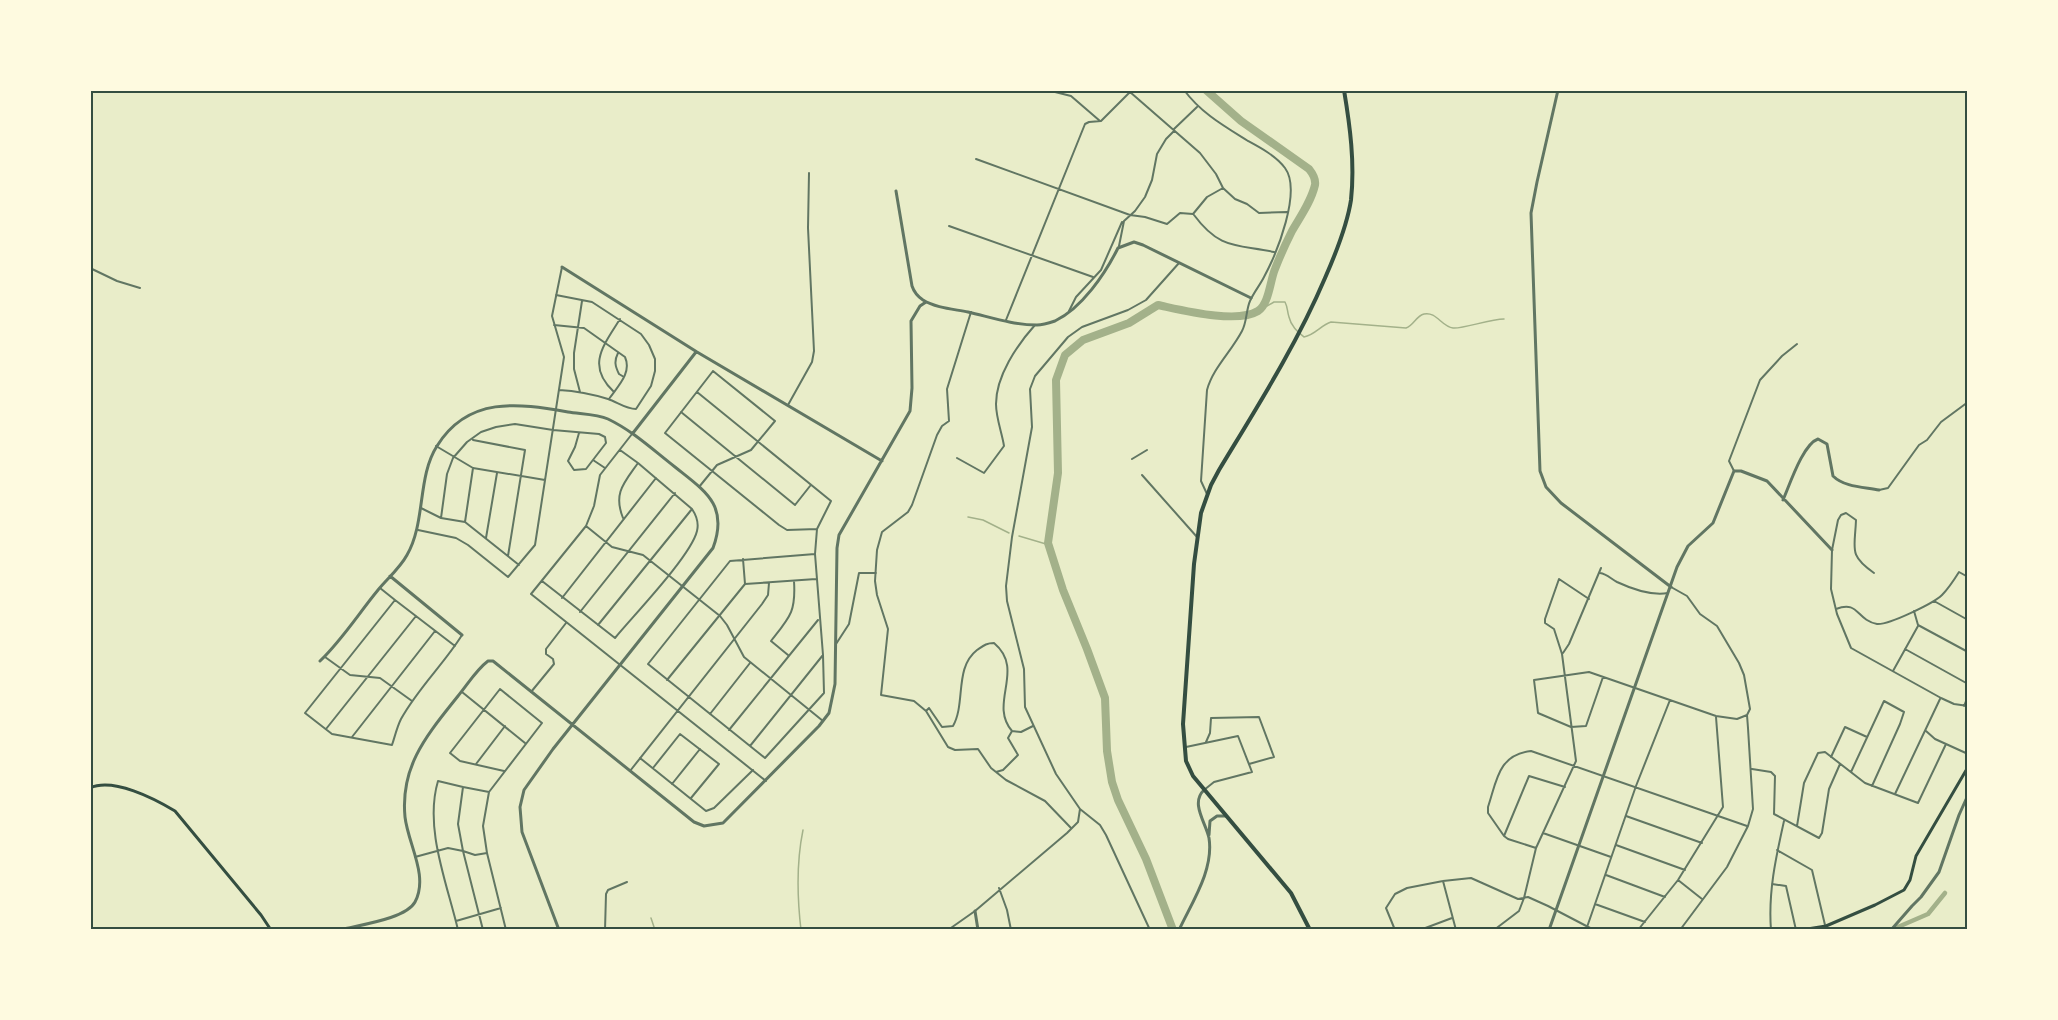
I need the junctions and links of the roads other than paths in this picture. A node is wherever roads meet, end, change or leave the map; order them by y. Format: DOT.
graph roads {
  1 [pos="1047,90"];
  2 [pos="1184,90"];
  3 [pos="1344,90"];
  4 [pos="1558,90"];
  5 [pos="1197,107"];
  6 [pos="1101,121"];
  7 [pos="1174,130"];
  8 [pos="976,159"];
  9 [pos="809,173"];
  10 [pos="1058,189"];
  11 [pos="1223,189"];
  12 [pos="896,191"];
  13 [pos="1287,212"];
  14 [pos="1193,214"];
  15 [pos="1130,215"];
  16 [pos="1124,221"];
  17 [pos="949,226"];
  18 [pos="1118,248"];
  19 [pos="1274,252"];
  20 [pos="1031,256"];
  21 [pos="1179,263"];
  22 [pos="562,267"];
  23 [pos="90,268"];
  24 [pos="1093,277"];
  25 [pos="140,288"];
  26 [pos="556,295"];
  27 [pos="1251,298"];
  28 [pos="582,301"];
  29 [pos="926,302"];
  30 [pos="1069,311"];
  31 [pos="971,312"];
  32 [pos="620,320"];
  33 [pos="1006,321"];
  34 [pos="554,325"];
  35 [pos="1035,325"];
  36 [pos="578,328"];
  37 [pos="605,342"];
  38 [pos="1797,344"];
  39 [pos="697,351"];
  40 [pos="618,353"];
  41 [pos="624,377"];
  42 [pos="559,390"];
  43 [pos="580,392"];
  44 [pos="614,392"];
  45 [pos="697,392"];
  46 [pos="609,399"];
  47 [pos="1968,402"];
  48 [pos="788,405"];
  49 [pos="557,410"];
  50 [pos="681,412"];
  51 [pos="553,430"];
  52 [pos="579,433"];
  53 [pos="633,433"];
  54 [pos="473,440"];
  55 [pos="758,443"];
  56 [pos="436,446"];
  57 [pos="620,450"];
  58 [pos="1147,450"];
  59 [pos="734,457"];
  60 [pos="453,458"];
  61 [pos="957,458"];
  62 [pos="1132,459"];
  63 [pos="593,460"];
  64 [pos="882,461"];
  65 [pos="638,463"];
  66 [pos="473,468"];
  67 [pos="605,468"];
  68 [pos="711,471"];
  69 [pos="1734,471"];
  70 [pos="497,472"];
  71 [pos="520,475"];
  72 [pos="1142,475"];
  73 [pos="656,478"];
  74 [pos="545,480"];
  75 [pos="811,485"];
  76 [pos="699,486"];
  77 [pos="1879,490"];
  78 [pos="675,493"];
  79 [pos="1207,494"];
  80 [pos="1783,500"];
  81 [pos="421,507"];
  82 [pos="692,509"];
  83 [pos="441,518"];
  84 [pos="623,518"];
  85 [pos="465,522"];
  86 [pos="585,526"];
  87 [pos="418,530"];
  88 [pos="817,530"];
  89 [pos="1197,537"];
  90 [pos="486,538"];
  91 [pos="605,541"];
  92 [pos="630,550"];
  93 [pos="1832,550"];
  94 [pos="815,554"];
  95 [pos="508,556"];
  96 [pos="742,559"];
  97 [pos="650,560"];
  98 [pos="519,566"];
  99 [pos="876,573"];
  100 [pos="1874,573"];
  101 [pos="668,575"];
  102 [pos="390,576"];
  103 [pos="1968,577"];
  104 [pos="816,579"];
  105 [pos="542,580"];
  106 [pos="794,581"];
  107 [pos="769,583"];
  108 [pos="745,584"];
  109 [pos="683,587"];
  110 [pos="1671,587"];
  111 [pos="380,588"];
  112 [pos="1669,593"];
  113 [pos="562,597"];
  114 [pos="1589,599"];
  115 [pos="395,600"];
  116 [pos="699,600"];
  117 [pos="1934,600"];
  118 [pos="1836,609"];
  119 [pos="1914,611"];
  120 [pos="580,612"];
  121 [pos="416,616"];
  122 [pos="720,616"];
  123 [pos="819,619"];
  124 [pos="1968,620"];
  125 [pos="567,622"];
  126 [pos="598,625"];
  127 [pos="1918,625"];
  128 [pos="435,631"];
  129 [pos="462,635"];
  130 [pos="734,639"];
  131 [pos="836,644"];
  132 [pos="455,646"];
  133 [pos="1905,650"];
  134 [pos="1968,652"];
  135 [pos="1562,654"];
  136 [pos="823,655"];
  137 [pos="789,656"];
  138 [pos="325,657"];
  139 [pos="321,661"];
  140 [pos="750,663"];
  141 [pos="621,665"];
  142 [pos="341,670"];
  143 [pos="1893,670"];
  144 [pos="1564,675"];
  145 [pos="368,677"];
  146 [pos="1603,677"];
  147 [pos="770,679"];
  148 [pos="667,680"];
  149 [pos="1968,684"];
  150 [pos="391,687"];
  151 [pos="1635,689"];
  152 [pos="462,692"];
  153 [pos="531,692"];
  154 [pos="790,695"];
  155 [pos="1968,696"];
  156 [pos="688,697"];
  157 [pos="1941,698"];
  158 [pos="1670,700"];
  159 [pos="412,702"];
  160 [pos="1966,706"];
  161 [pos="484,710"];
  162 [pos="678,710"];
  163 [pos="810,711"];
  164 [pos="926,711"];
  165 [pos="710,714"];
  166 [pos="1747,715"];
  167 [pos="1716,716"];
  168 [pos="823,721"];
  169 [pos="572,725"];
  170 [pos="505,726"];
  171 [pos="1033,726"];
  172 [pos="1571,727"];
  173 [pos="326,729"];
  174 [pos="729,730"];
  175 [pos="1012,731"];
  176 [pos="1925,731"];
  177 [pos="1868,737"];
  178 [pos="351,738"];
  179 [pos="1206,742"];
  180 [pos="526,743"];
  181 [pos="1946,744"];
  182 [pos="749,746"];
  183 [pos="1184,748"];
  184 [pos="700,749"];
  185 [pos="1968,754"];
  186 [pos="1831,757"];
  187 [pos="640,758"];
  188 [pos="476,764"];
  189 [pos="1249,764"];
  190 [pos="1840,764"];
  191 [pos="1575,766"];
  192 [pos="1968,766"];
  193 [pos="653,768"];
  194 [pos="1751,769"];
  195 [pos="753,770"];
  196 [pos="504,771"];
  197 [pos="630,771"];
  198 [pos="996,772"];
  199 [pos="1851,772"];
  200 [pos="1603,775"];
  201 [pos="766,781"];
  202 [pos="672,784"];
  203 [pos="1636,786"];
  204 [pos="1872,786"];
  205 [pos="463,787"];
  206 [pos="1565,787"];
  207 [pos="90,788"];
  208 [pos="1204,790"];
  209 [pos="489,792"];
  210 [pos="1895,794"];
  211 [pos="1968,795"];
  212 [pos="691,798"];
  213 [pos="1080,809"];
  214 [pos="1720,815"];
  215 [pos="1226,816"];
  216 [pos="1626,816"];
  217 [pos="1784,820"];
  218 [pos="1748,826"];
  219 [pos="1797,826"];
  220 [pos="1071,828"];
  221 [pos="1543,833"];
  222 [pos="1209,836"];
  223 [pos="1504,836"];
  224 [pos="1702,843"];
  225 [pos="1616,845"];
  226 [pos="1580,846"];
  227 [pos="1536,848"];
  228 [pos="1777,850"];
  229 [pos="439,851"];
  230 [pos="463,851"];
  231 [pos="487,854"];
  232 [pos="415,856"];
  233 [pos="1611,857"];
  234 [pos="1685,870"];
  235 [pos="1605,874"];
  236 [pos="1678,880"];
  237 [pos="1443,881"];
  238 [pos="627,882"];
  239 [pos="1772,884"];
  240 [pos="999,888"];
  241 [pos="1665,897"];
  242 [pos="1524,898"];
  243 [pos="1702,900"];
  244 [pos="1595,904"];
  245 [pos="501,908"];
  246 [pos="1557,910"];
  247 [pos="975,911"];
  248 [pos="479,914"];
  249 [pos="1452,918"];
  250 [pos="456,921"];
  251 [pos="1644,922"];
  252 [pos="1587,926"];
  253 [pos="1826,926"];
  254 [pos="272,930"];
  255 [pos="339,930"];
  256 [pos="458,930"];
  257 [pos="483,930"];
  258 [pos="506,930"];
  259 [pos="559,930"];
  260 [pos="605,930"];
  261 [pos="948,930"];
  262 [pos="978,930"];
  263 [pos="1011,930"];
  264 [pos="1150,930"];
  265 [pos="1179,930"];
  266 [pos="1310,930"];
  267 [pos="1395,930"];
  268 [pos="1420,930"];
  269 [pos="1456,930"];
  270 [pos="1494,930"];
  271 [pos="1549,930"];
  272 [pos="1586,930"];
  273 [pos="1594,930"];
  274 [pos="1638,930"];
  275 [pos="1680,930"];
  276 [pos="1771,930"];
  277 [pos="1796,930"];
  278 [pos="1801,930"];
  279 [pos="1891,930"];
  1 -- 6 [label="street"];
  2 -- 5 [label="street"];
  3 -- 79 [label="main road"];
  4 -- 110 [label="street"];
  5 -- 7 [label="street"];
  5 -- 13 [label="street"];
  6 -- 7 [label="street"];
  6 -- 10 [label="street"];
  7 -- 11 [label="street"];
  7 -- 15 [label="street"];
  8 -- 10 [label="street"];
  9 -- 48 [label="street"];
  10 -- 15 [label="street"];
  10 -- 20 [label="street"];
  11 -- 13 [label="street"];
  11 -- 14 [label="street"];
  12 -- 29 [label="street"];
  13 -- 19 [label="street"];
  14 -- 15 [label="street"];
  14 -- 19 [label="street"];
  15 -- 16 [label="street"];
  16 -- 18 [label="street"];
  16 -- 24 [label="street"];
  17 -- 20 [label="street"];
  18 -- 21 [label="street"];
  18 -- 30 [label="street"];
  19 -- 27 [label="street"];
  20 -- 24 [label="street"];
  20 -- 33 [label="street"];
  21 -- 27 [label="street"];
  21 -- 171 [label="street"];
  22 -- 26 [label="street"];
  22 -- 39 [label="street"];
  23 -- 25 [label="street"];
  24 -- 30 [label="street"];
  26 -- 28 [label="street"];
  26 -- 34 [label="street"];
  27 -- 79 [label="street"];
  28 -- 32 [label="street"];
  28 -- 36 [label="street"];
  29 -- 31 [label="street"];
  29 -- 64 [label="street"];
  30 -- 35 [label="street"];
  31 -- 33 [label="street"];
  31 -- 99 [label="street"];
  32 -- 37 [label="street"];
  32 -- 46 [label="street"];
  33 -- 35 [label="street"];
  34 -- 36 [label="street"];
  34 -- 42 [label="street"];
  35 -- 61 [label="street"];
  36 -- 37 [label="street"];
  36 -- 43 [label="street"];
  37 -- 40 [label="street"];
  37 -- 44 [label="street"];
  38 -- 69 [label="street"];
  39 -- 48 [label="street"];
  39 -- 53 [label="street"];
  40 -- 41 [label="street"];
  40 -- 41 [label="street"];
  41 -- 44 [label="street"];
  42 -- 43 [label="street"];
  42 -- 49 [label="street"];
  43 -- 46 [label="street"];
  44 -- 46 [label="street"];
  45 -- 50 [label="street"];
  45 -- 55 [label="street"];
  45 -- 55 [label="street"];
  47 -- 77 [label="street"];
  48 -- 64 [label="street"];
  49 -- 51 [label="street"];
  49 -- 53 [label="street"];
  49 -- 56 [label="street"];
  50 -- 59 [label="street"];
  50 -- 68 [label="street"];
  51 -- 52 [label="street"];
  51 -- 54 [label="street"];
  51 -- 74 [label="street"];
  52 -- 63 [label="street"];
  52 -- 63 [label="street"];
  53 -- 57 [label="street"];
  53 -- 76 [label="street"];
  54 -- 60 [label="street"];
  54 -- 71 [label="street"];
  55 -- 59 [label="street"];
  55 -- 75 [label="street"];
  56 -- 60 [label="street"];
  56 -- 81 [label="street"];
  57 -- 65 [label="street"];
  57 -- 67 [label="street"];
  58 -- 62 [label="street"];
  59 -- 68 [label="street"];
  59 -- 75 [label="street"];
  60 -- 66 [label="street"];
  60 -- 83 [label="street"];
  63 -- 67 [label="street"];
  64 -- 131 [label="street"];
  65 -- 73 [label="street"];
  65 -- 84 [label="street"];
  66 -- 70 [label="street"];
  66 -- 85 [label="street"];
  67 -- 86 [label="street"];
  68 -- 76 [label="street"];
  68 -- 88 [label="street"];
  69 -- 80 [label="street"];
  69 -- 110 [label="street"];
  70 -- 71 [label="street"];
  70 -- 90 [label="street"];
  71 -- 74 [label="street"];
  71 -- 95 [label="street"];
  72 -- 89 [label="street"];
  73 -- 78 [label="street"];
  73 -- 84 [label="street"];
  74 -- 98 [label="street"];
  75 -- 88 [label="street"];
  76 -- 109 [label="street"];
  77 -- 80 [label="street"];
  78 -- 82 [label="street"];
  78 -- 92 [label="street"];
  79 -- 89 [label="main road"];
  80 -- 93 [label="street"];
  81 -- 83 [label="street"];
  81 -- 87 [label="street"];
  82 -- 97 [label="street"];
  82 -- 101 [label="street"];
  83 -- 85 [label="street"];
  84 -- 91 [label="street"];
  85 -- 90 [label="street"];
  86 -- 91 [label="street"];
  86 -- 105 [label="street"];
  87 -- 98 [label="street"];
  87 -- 102 [label="street"];
  88 -- 94 [label="street"];
  89 -- 183 [label="main road"];
  90 -- 95 [label="street"];
  91 -- 92 [label="street"];
  91 -- 113 [label="street"];
  92 -- 97 [label="street"];
  92 -- 120 [label="street"];
  93 -- 100 [label="street"];
  93 -- 118 [label="street"];
  94 -- 96 [label="street"];
  94 -- 104 [label="street"];
  95 -- 98 [label="street"];
  96 -- 108 [label="street"];
  96 -- 116 [label="street"];
  97 -- 101 [label="street"];
  97 -- 126 [label="street"];
  99 -- 131 [label="street"];
  99 -- 164 [label="street"];
  101 -- 109 [label="street"];
  101 -- 126 [label="street"];
  102 -- 111 [label="street"];
  102 -- 129 [label="street"];
  103 -- 117 [label="street"];
  104 -- 106 [label="street"];
  104 -- 123 [label="street"];
  105 -- 113 [label="street"];
  105 -- 125 [label="street"];
  106 -- 107 [label="street"];
  106 -- 137 [label="street"];
  107 -- 108 [label="street"];
  107 -- 130 [label="street"];
  108 -- 122 [label="street"];
  109 -- 116 [label="street"];
  109 -- 141 [label="street"];
  110 -- 112 [label="street"];
  110 -- 166 [label="street"];
  111 -- 115 [label="street"];
  111 -- 138 [label="street"];
  112 -- 114 [label="street"];
  112 -- 151 [label="street"];
  113 -- 120 [label="street"];
  114 -- 135 [label="street"];
  114 -- 135 [label="street"];
  115 -- 121 [label="street"];
  115 -- 142 [label="street"];
  116 -- 122 [label="street"];
  116 -- 148 [label="street"];
  117 -- 119 [label="street"];
  117 -- 124 [label="street"];
  118 -- 119 [label="street"];
  118 -- 143 [label="street"];
  119 -- 127 [label="street"];
  120 -- 126 [label="street"];
  121 -- 128 [label="street"];
  121 -- 145 [label="street"];
  122 -- 130 [label="street"];
  122 -- 148 [label="street"];
  123 -- 136 [label="street"];
  123 -- 137 [label="street"];
  125 -- 141 [label="street"];
  125 -- 153 [label="street"];
  127 -- 133 [label="street"];
  127 -- 134 [label="street"];
  128 -- 132 [label="street"];
  128 -- 150 [label="street"];
  129 -- 132 [label="street"];
  130 -- 140 [label="street"];
  130 -- 156 [label="street"];
  131 -- 168 [label="street"];
  132 -- 159 [label="street"];
  133 -- 143 [label="street"];
  133 -- 149 [label="street"];
  135 -- 144 [label="street"];
  136 -- 154 [label="street"];
  136 -- 163 [label="street"];
  137 -- 147 [label="street"];
  138 -- 139 [label="street"];
  138 -- 142 [label="street"];
  140 -- 147 [label="street"];
  140 -- 165 [label="street"];
  141 -- 162 [label="street"];
  141 -- 169 [label="street"];
  142 -- 145 [label="street"];
  142 -- 173 [label="street"];
  143 -- 157 [label="street"];
  144 -- 146 [label="street"];
  144 -- 172 [label="street"];
  144 -- 172 [label="street"];
  145 -- 150 [label="street"];
  145 -- 173 [label="street"];
  146 -- 151 [label="street"];
  146 -- 172 [label="street"];
  147 -- 154 [label="street"];
  147 -- 174 [label="street"];
  148 -- 156 [label="street"];
  150 -- 159 [label="street"];
  150 -- 178 [label="street"];
  151 -- 158 [label="street"];
  151 -- 200 [label="street"];
  152 -- 153 [label="street"];
  152 -- 161 [label="street"];
  152 -- 232 [label="street"];
  153 -- 169 [label="street"];
  154 -- 163 [label="street"];
  154 -- 182 [label="street"];
  155 -- 160 [label="street"];
  156 -- 162 [label="street"];
  156 -- 165 [label="street"];
  157 -- 160 [label="street"];
  157 -- 176 [label="street"];
  158 -- 167 [label="street"];
  158 -- 203 [label="street"];
  159 -- 178 [label="street"];
  161 -- 170 [label="street"];
  161 -- 180 [label="street"];
  161 -- 188 [label="street"];
  162 -- 187 [label="street"];
  162 -- 195 [label="street"];
  163 -- 168 [label="street"];
  163 -- 182 [label="street"];
  164 -- 175 [label="street"];
  164 -- 198 [label="street"];
  165 -- 174 [label="street"];
  166 -- 167 [label="street"];
  166 -- 194 [label="street"];
  167 -- 214 [label="street"];
  168 -- 201 [label="street"];
  169 -- 197 [label="street"];
  169 -- 259 [label="street"];
  170 -- 180 [label="street"];
  170 -- 188 [label="street"];
  171 -- 175 [label="street"];
  171 -- 213 [label="street"];
  172 -- 191 [label="street"];
  173 -- 178 [label="street"];
  174 -- 182 [label="street"];
  175 -- 198 [label="street"];
  176 -- 181 [label="street"];
  176 -- 210 [label="street"];
  177 -- 186 [label="street"];
  177 -- 199 [label="street"];
  177 -- 204 [label="street"];
  179 -- 183 [label="street"];
  179 -- 189 [label="street"];
  179 -- 189 [label="street"];
  180 -- 196 [label="street"];
  181 -- 185 [label="street"];
  181 -- 210 [label="street"];
  183 -- 208 [label="main road"];
  184 -- 193 [label="street"];
  184 -- 202 [label="street"];
  184 -- 212 [label="street"];
  186 -- 190 [label="street"];
  186 -- 219 [label="street"];
  187 -- 193 [label="street"];
  187 -- 197 [label="street"];
  188 -- 196 [label="street"];
  189 -- 208 [label="street"];
  190 -- 199 [label="street"];
  190 -- 219 [label="street"];
  191 -- 200 [label="street"];
  191 -- 206 [label="street"];
  191 -- 223 [label="street"];
  192 -- 253 [label="main road"];
  193 -- 202 [label="street"];
  194 -- 217 [label="street"];
  194 -- 218 [label="street"];
  195 -- 201 [label="street"];
  195 -- 212 [label="street"];
  196 -- 209 [label="street"];
  197 -- 201 [label="street"];
  198 -- 220 [label="street"];
  199 -- 204 [label="street"];
  200 -- 203 [label="street"];
  200 -- 226 [label="street"];
  202 -- 212 [label="street"];
  203 -- 214 [label="street"];
  203 -- 216 [label="street"];
  204 -- 210 [label="street"];
  205 -- 209 [label="street"];
  205 -- 229 [label="street"];
  205 -- 230 [label="street"];
  206 -- 221 [label="street"];
  206 -- 223 [label="street"];
  207 -- 254 [label="main road"];
  208 -- 215 [label="main road"];
  208 -- 222 [label="street"];
  209 -- 231 [label="street"];
  211 -- 279 [label="street"];
  213 -- 220 [label="street"];
  213 -- 264 [label="street"];
  214 -- 218 [label="street"];
  214 -- 224 [label="street"];
  215 -- 222 [label="street"];
  215 -- 266 [label="main road"];
  216 -- 224 [label="street"];
  216 -- 225 [label="street"];
  217 -- 219 [label="street"];
  217 -- 228 [label="street"];
  218 -- 243 [label="street"];
  220 -- 240 [label="street"];
  221 -- 226 [label="street"];
  221 -- 227 [label="street"];
  222 -- 265 [label="street"];
  223 -- 227 [label="street"];
  224 -- 234 [label="street"];
  225 -- 233 [label="street"];
  225 -- 234 [label="street"];
  226 -- 233 [label="street"];
  226 -- 246 [label="street"];
  227 -- 242 [label="street"];
  228 -- 239 [label="street"];
  228 -- 253 [label="street"];
  229 -- 230 [label="street"];
  229 -- 232 [label="street"];
  229 -- 250 [label="street"];
  230 -- 231 [label="street"];
  230 -- 248 [label="street"];
  231 -- 245 [label="street"];
  232 -- 255 [label="street"];
  233 -- 235 [label="street"];
  234 -- 236 [label="street"];
  235 -- 241 [label="street"];
  235 -- 244 [label="street"];
  236 -- 241 [label="street"];
  236 -- 243 [label="street"];
  237 -- 242 [label="street"];
  237 -- 249 [label="street"];
  237 -- 267 [label="street"];
  238 -- 260 [label="street"];
  239 -- 276 [label="street"];
  239 -- 277 [label="street"];
  240 -- 247 [label="street"];
  240 -- 263 [label="street"];
  241 -- 251 [label="street"];
  242 -- 246 [label="street"];
  242 -- 270 [label="street"];
  243 -- 275 [label="street"];
  244 -- 251 [label="street"];
  244 -- 252 [label="street"];
  245 -- 248 [label="street"];
  245 -- 258 [label="street"];
  246 -- 252 [label="street"];
  246 -- 271 [label="street"];
  247 -- 261 [label="street"];
  247 -- 262 [label="street"];
  248 -- 250 [label="street"];
  248 -- 257 [label="street"];
  249 -- 268 [label="street"];
  249 -- 269 [label="street"];
  250 -- 256 [label="street"];
  251 -- 274 [label="street"];
  252 -- 272 [label="street"];
  252 -- 273 [label="street"];
  253 -- 278 [label="main road"];
}
